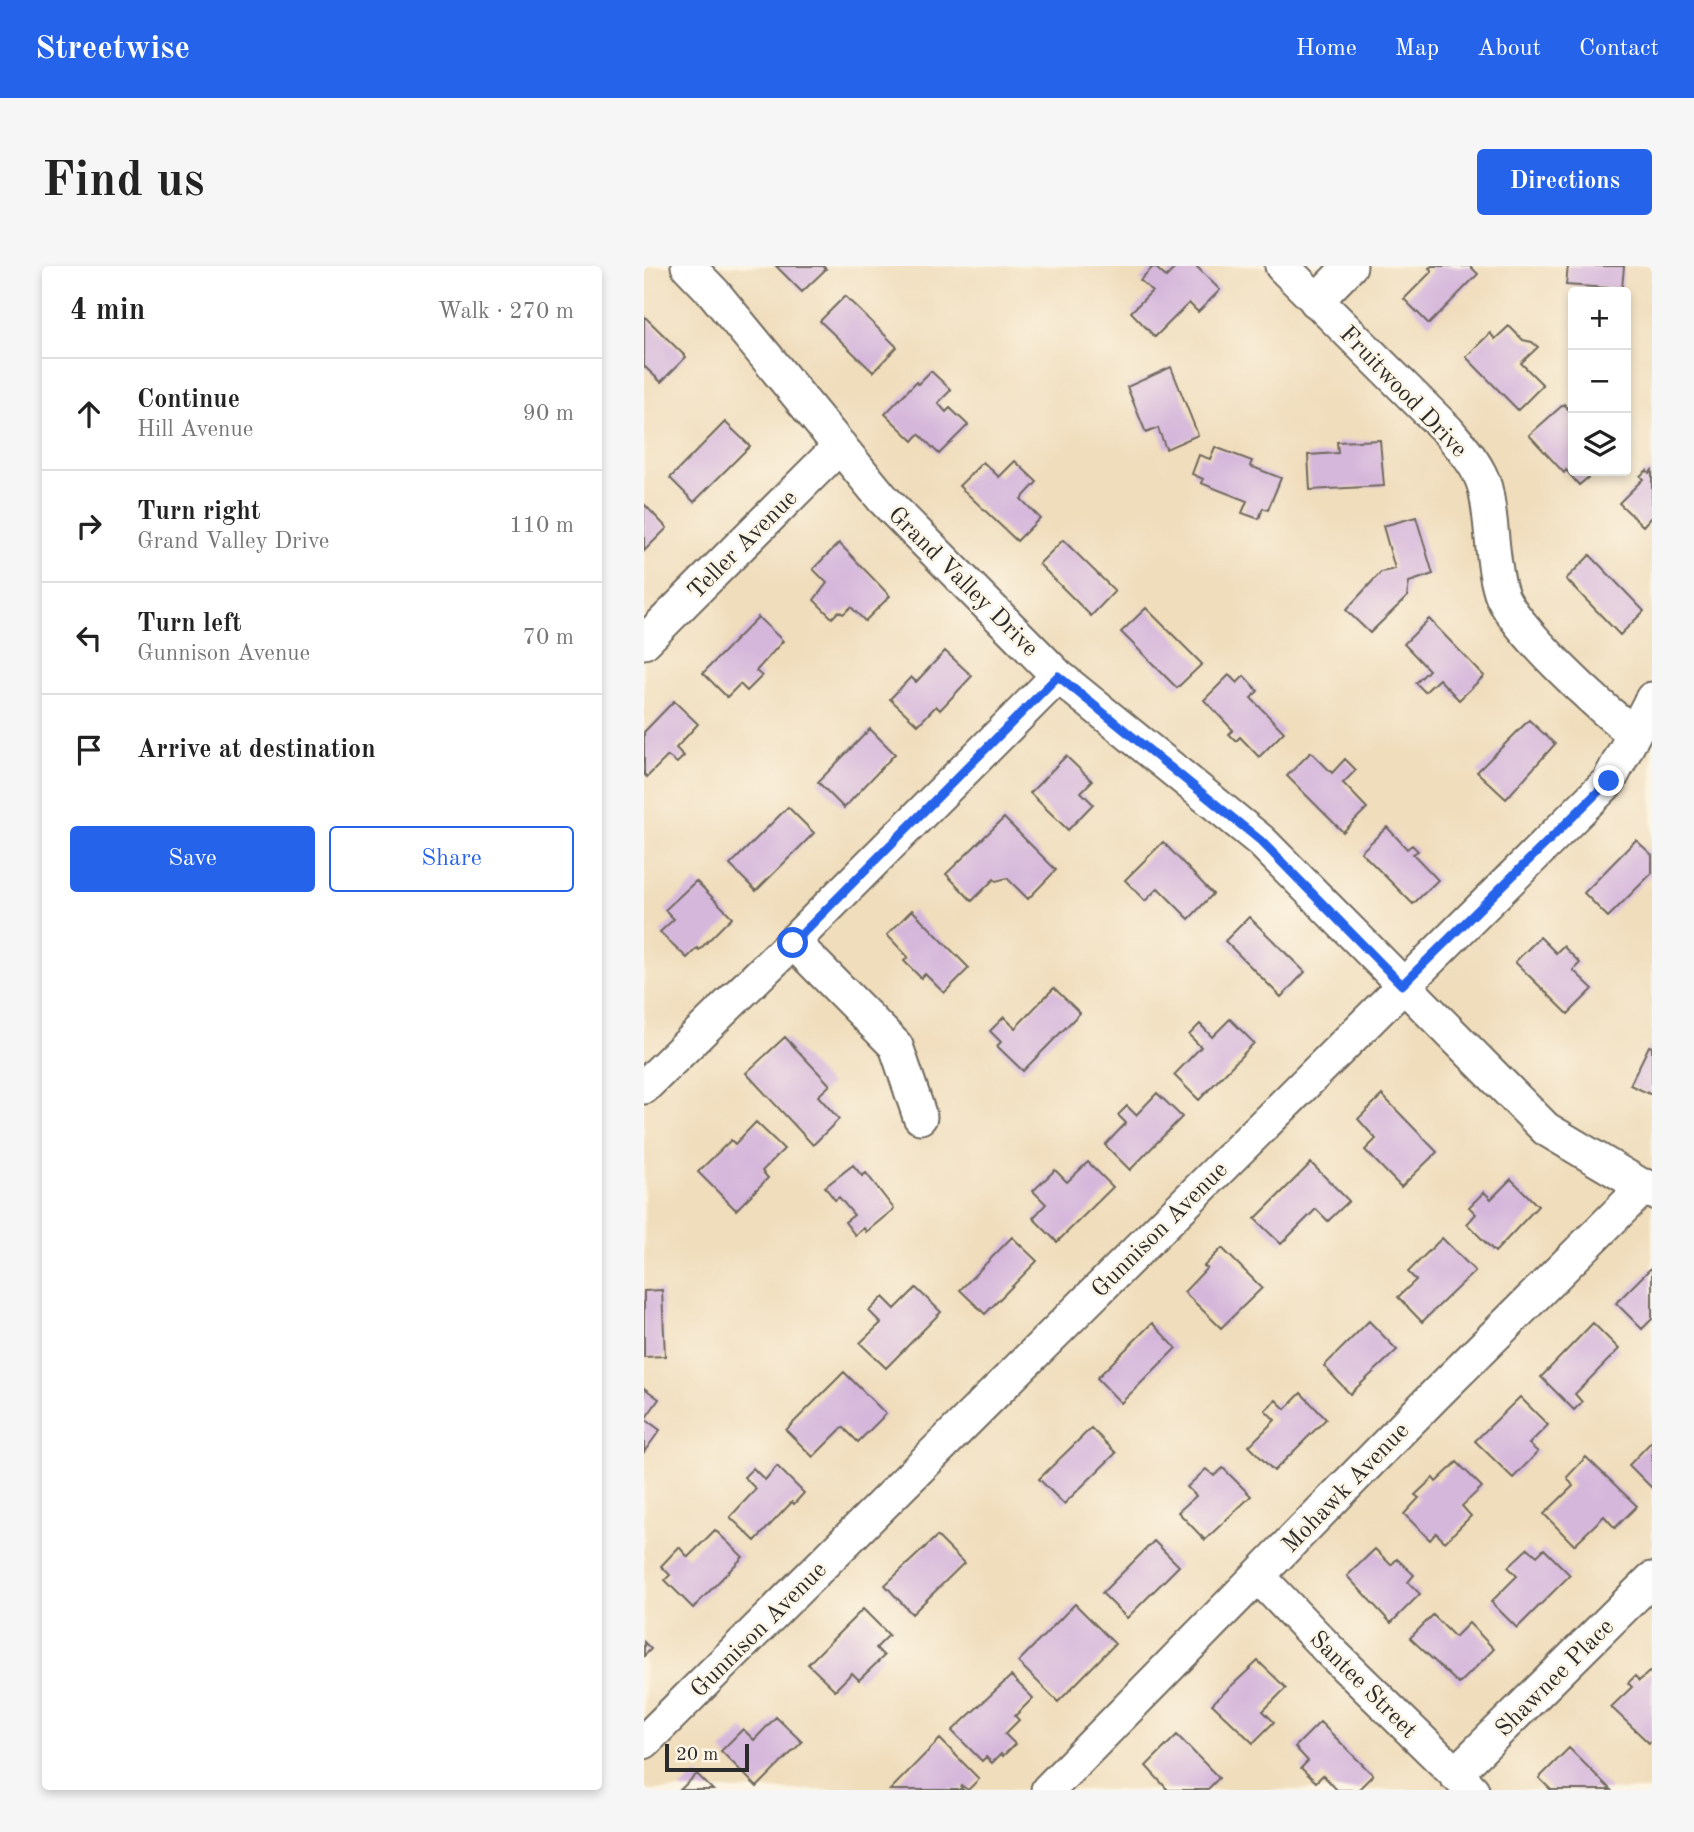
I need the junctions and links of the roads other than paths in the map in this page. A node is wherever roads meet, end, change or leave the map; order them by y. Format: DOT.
graph roads {
  1 [pos="688,266"];
  2 [pos="1282,266"];
  3 [pos="1350,266"];
  4 [pos="1316,300"];
  5 [pos="840,446"];
  6 [pos="644,642"];
  7 [pos="1058,676"];
  8 [pos="1652,699"];
  9 [pos="1633,732"];
  10 [pos="793,943"];
  11 [pos="1402,985"];
  12 [pos="644,1087"];
  13 [pos="920,1117"];
  14 [pos="1648,1189"];
  15 [pos="1258,1576"];
  16 [pos="1652,1579"];
  17 [pos="644,1742"];
  18 [pos="1464,1782"];
  19 [pos="1056,1787"];
  1 -- 5 [label="street, Grand Valley Drive"];
  2 -- 4 [label="street, Fruitwood Drive"];
  3 -- 4 [label="street"];
  4 -- 9 [label="street, Fruitwood Drive"];
  5 -- 6 [label="street, Teller Avenue"];
  5 -- 7 [label="street, Grand Valley Drive"];
  7 -- 10 [label="street"];
  7 -- 11 [label="street, Grand Valley Drive"];
  8 -- 9 [label="street, Gunnison Avenue"];
  9 -- 11 [label="street, Gunnison Avenue"];
  10 -- 12 [label="street"];
  10 -- 13 [label="street"];
  11 -- 14 [label="street, Grand Valley Drive"];
  11 -- 17 [label="street, Gunnison Avenue"];
  14 -- 15 [label="street, Mohawk Avenue"];
  15 -- 18 [label="street, Santee Street"];
  15 -- 19 [label="street, Mohawk Avenue"];
  16 -- 18 [label="street, Shawnee Place"];
}
